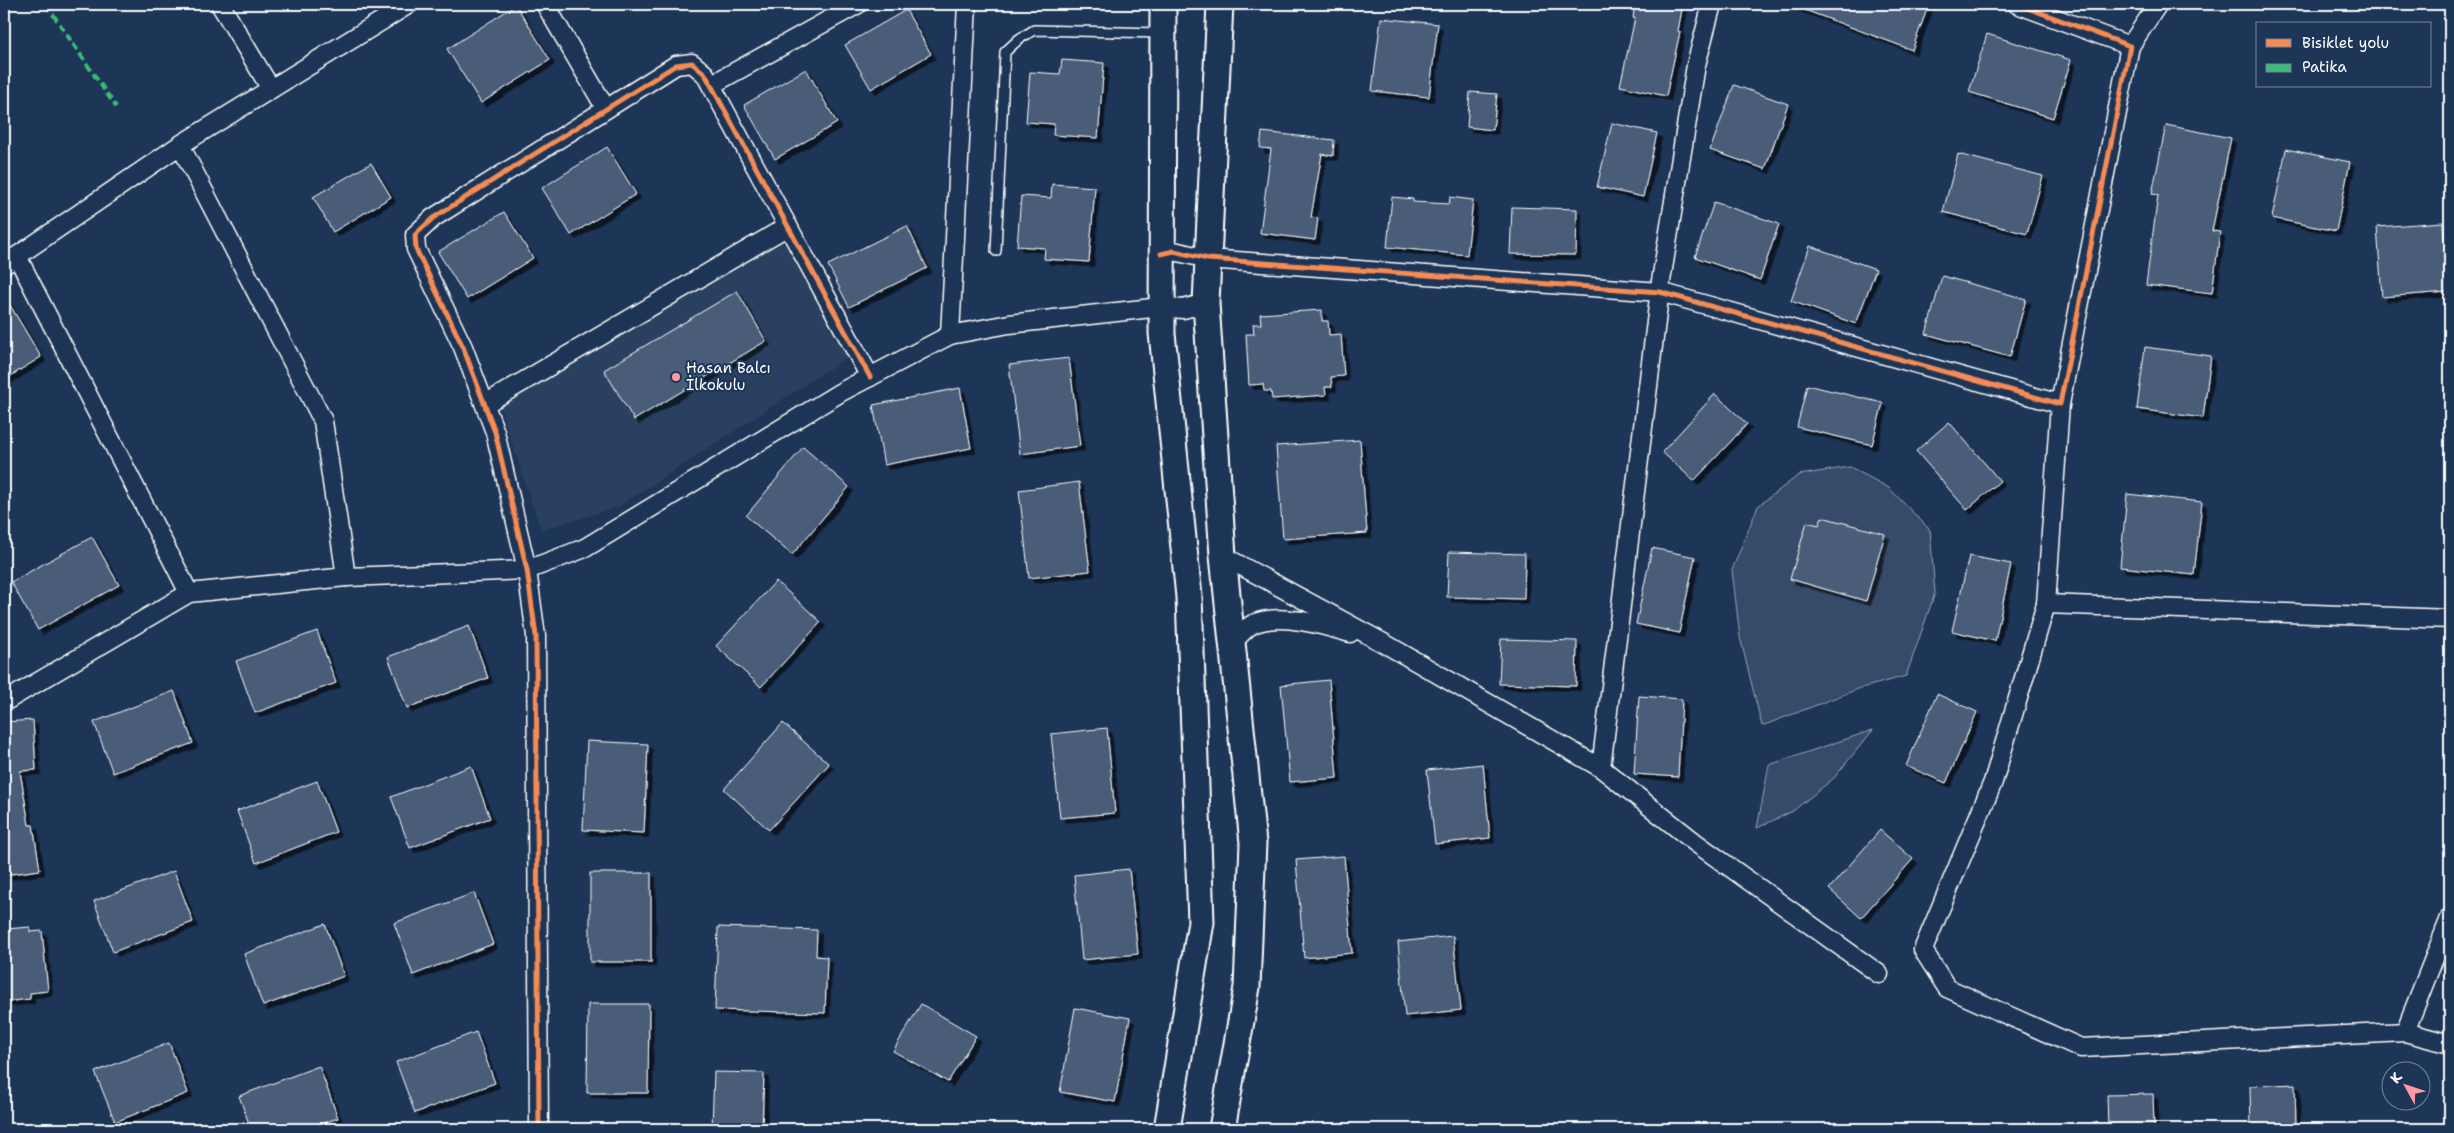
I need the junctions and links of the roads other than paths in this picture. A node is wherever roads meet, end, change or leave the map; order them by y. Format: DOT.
graph roads {
  1 [pos="220,4"];
  2 [pos="409,4"];
  3 [pos="545,4"];
  4 [pos="858,4"];
  5 [pos="967,4"];
  6 [pos="1163,4"];
  7 [pos="1220,4"];
  8 [pos="1712,4"];
  9 [pos="2017,4"];
  10 [pos="2158,4"];
  11 [pos="1162,33"];
  12 [pos="2130,46"];
  13 [pos="711,85"];
  14 [pos="271,89"];
  15 [pos="606,109"];
  16 [pos="180,145"];
  17 [pos="788,226"];
  18 [pos="996,252"];
  19 [pos="1161,254"];
  20 [pos="1208,260"];
  21 [pos="10,261"];
  22 [pos="1660,292"];
  23 [pos="1206,302"];
  24 [pos="1161,307"];
  25 [pos="950,336"];
  26 [pos="870,377"];
  27 [pos="485,404"];
  28 [pos="2060,404"];
  29 [pos="1223,556"];
  30 [pos="527,570"];
  31 [pos="346,577"];
  32 [pos="189,593"];
  33 [pos="2046,604"];
  34 [pos="2450,620"];
  35 [pos="1232,643"];
  36 [pos="1389,646"];
  37 [pos="4,702"];
  38 [pos="1601,768"];
  39 [pos="2450,918"];
  40 [pos="1879,974"];
  41 [pos="2405,1032"];
  42 [pos="2450,1044"];
  43 [pos="539,1129"];
  44 [pos="1167,1129"];
  45 [pos="1222,1129"];
  1 -- 14 [label="street"];
  2 -- 14 [label="street"];
  3 -- 15 [label="street"];
  4 -- 13 [label="street"];
  5 -- 25 [label="street"];
  6 -- 11 [label="main road"];
  7 -- 20 [label="main road"];
  8 -- 22 [label="street"];
  9 -- 12 [label="street"];
  10 -- 12 [label="street"];
  11 -- 18 [label="lane"];
  11 -- 19 [label="main road"];
  12 -- 28 [label="street"];
  13 -- 15 [label="street"];
  13 -- 17 [label="street"];
  14 -- 16 [label="street"];
  15 -- 27 [label="street"];
  16 -- 21 [label="street"];
  16 -- 31 [label="street"];
  17 -- 26 [label="street"];
  17 -- 27 [label="street"];
  19 -- 20 [label="street"];
  19 -- 24 [label="main road"];
  20 -- 22 [label="street"];
  20 -- 23 [label="main road"];
  21 -- 32 [label="street"];
  22 -- 28 [label="street"];
  22 -- 38 [label="street"];
  23 -- 24 [label="street"];
  23 -- 29 [label="main road"];
  24 -- 25 [label="street"];
  24 -- 44 [label="main road"];
  25 -- 26 [label="street"];
  26 -- 30 [label="street"];
  27 -- 30 [label="street"];
  28 -- 33 [label="street"];
  29 -- 35 [label="main road"];
  29 -- 36 [label="street"];
  30 -- 31 [label="street"];
  30 -- 43 [label="street"];
  31 -- 32 [label="street"];
  32 -- 37 [label="street"];
  33 -- 34 [label="street"];
  33 -- 41 [label="street"];
  35 -- 36 [label="street"];
  35 -- 45 [label="main road"];
  36 -- 38 [label="street"];
  38 -- 40 [label="street"];
  39 -- 41 [label="street"];
  41 -- 42 [label="street"];
}
